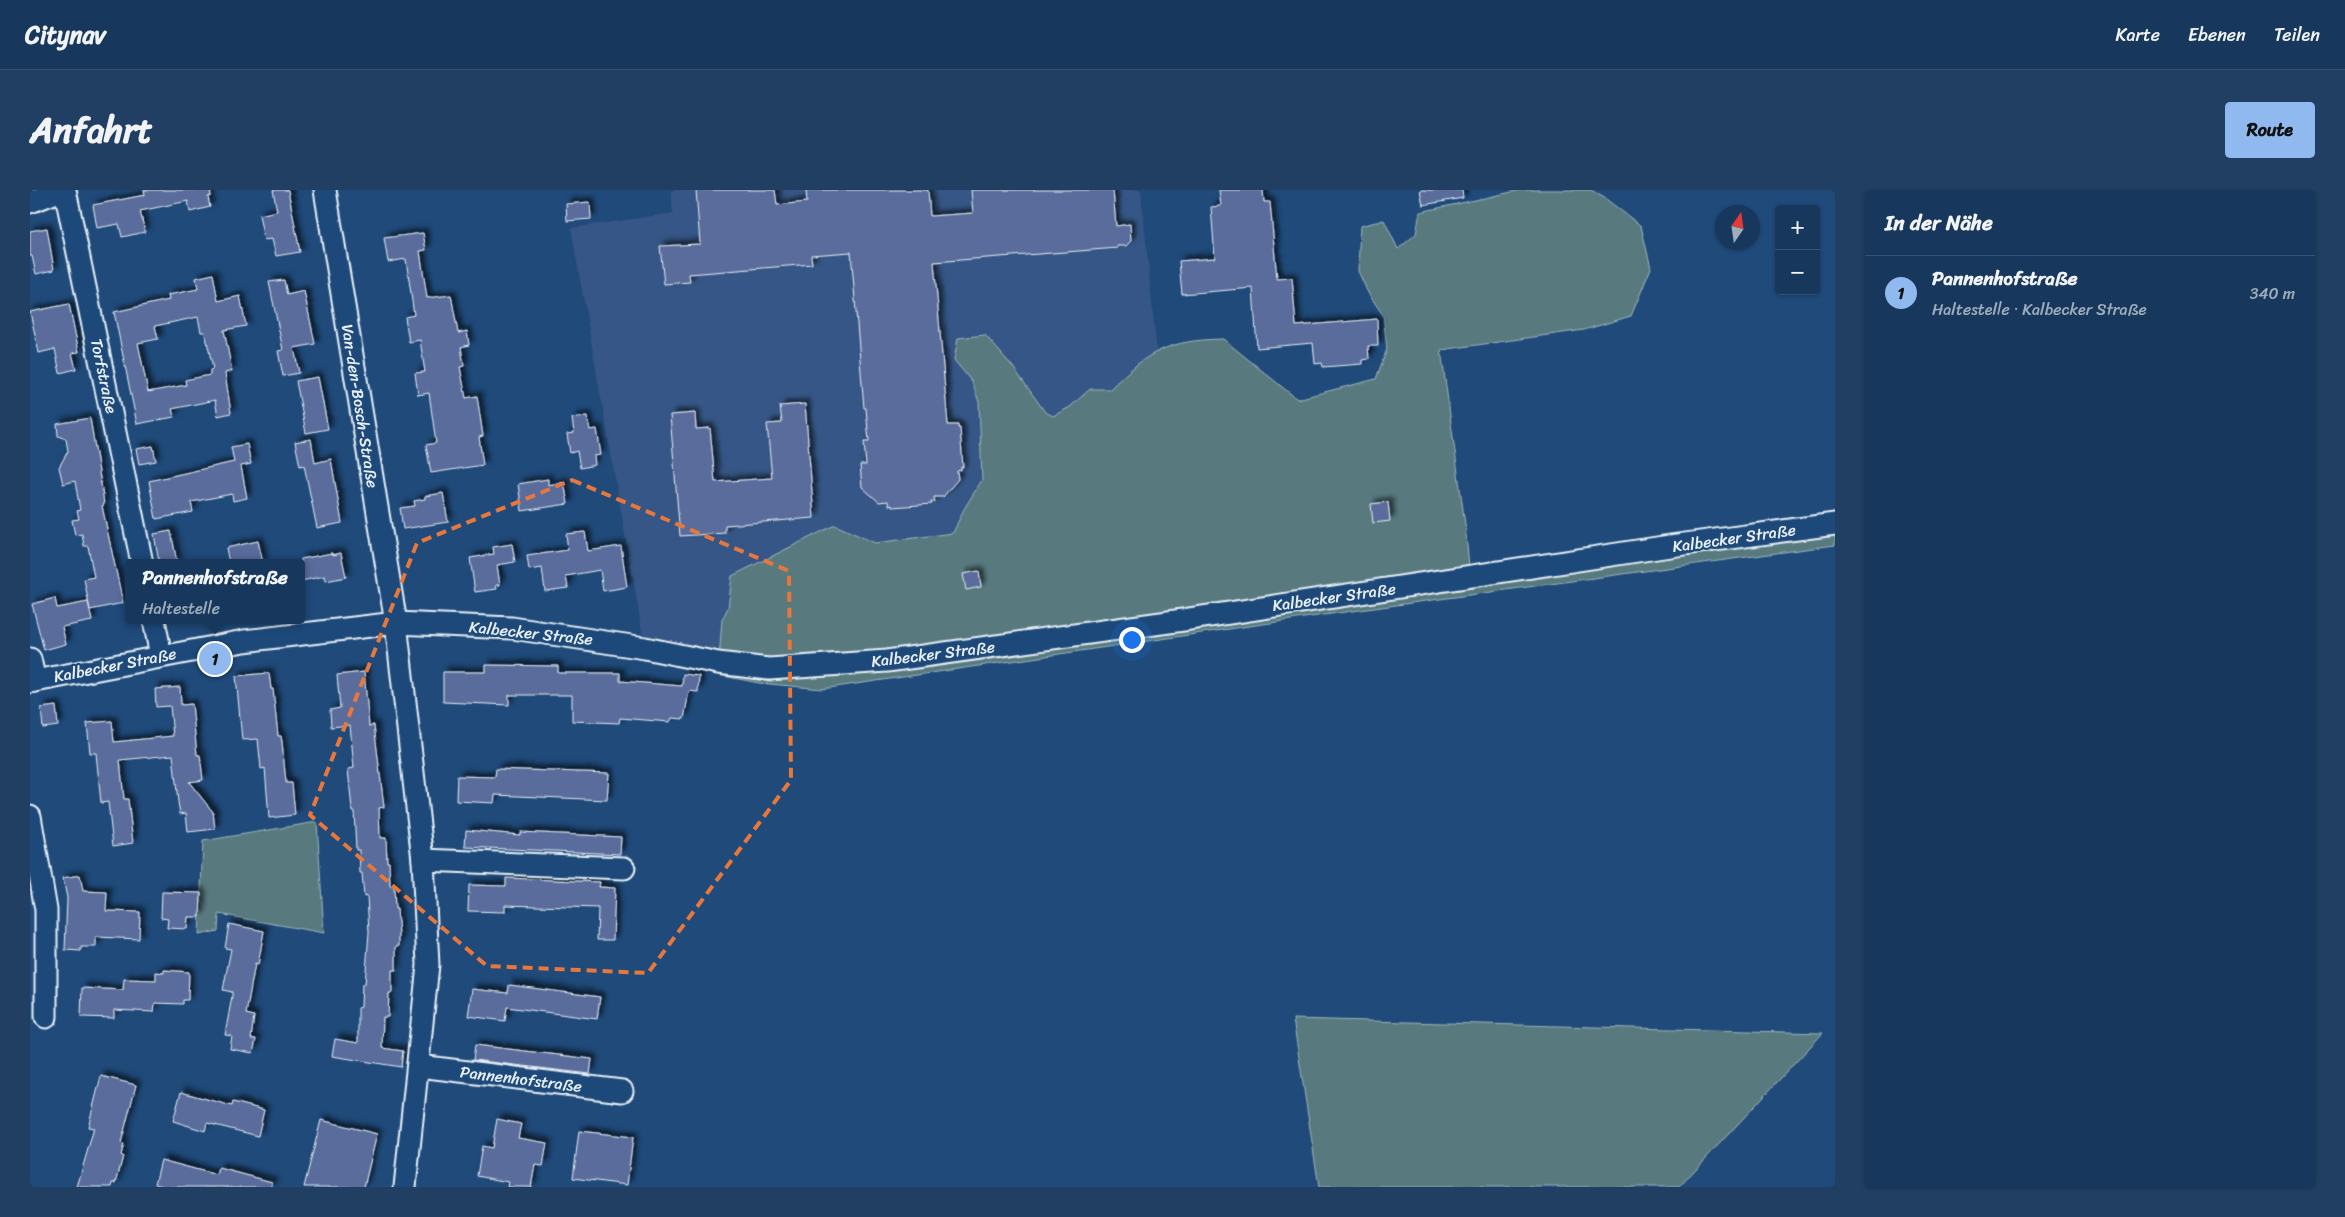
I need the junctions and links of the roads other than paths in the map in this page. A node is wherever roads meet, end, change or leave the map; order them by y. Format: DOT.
graph roads {
  1 [pos="64,190"];
  2 [pos="325,190"];
  3 [pos="30,202"];
  4 [pos="1835,524"];
  5 [pos="141,559"];
  6 [pos="396,623"];
  7 [pos="155,624"];
  8 [pos="161,656"];
  9 [pos="30,659"];
  10 [pos="33,682"];
  11 [pos="30,816"];
  12 [pos="423,860"];
  13 [pos="624,868"];
  14 [pos="46,1017"];
  15 [pos="419,1066"];
  16 [pos="622,1091"];
  17 [pos="405,1187"];
  1 -- 3 [label="street"];
  1 -- 5 [label="street, Torfstraße"];
  2 -- 6 [label="street, Van-den-Bosch-Straße"];
  4 -- 6 [label="street, Kalbecker Straße"];
  6 -- 8 [label="street, Kalbecker Straße"];
  6 -- 12 [label="street"];
  7 -- 8 [label="street"];
  8 -- 10 [label="street, Kalbecker Straße"];
  9 -- 10 [label="street"];
  11 -- 14 [label="street"];
  12 -- 13 [label="street"];
  12 -- 15 [label="street"];
  15 -- 16 [label="street, Pannenhofstraße"];
  15 -- 17 [label="street"];
}
